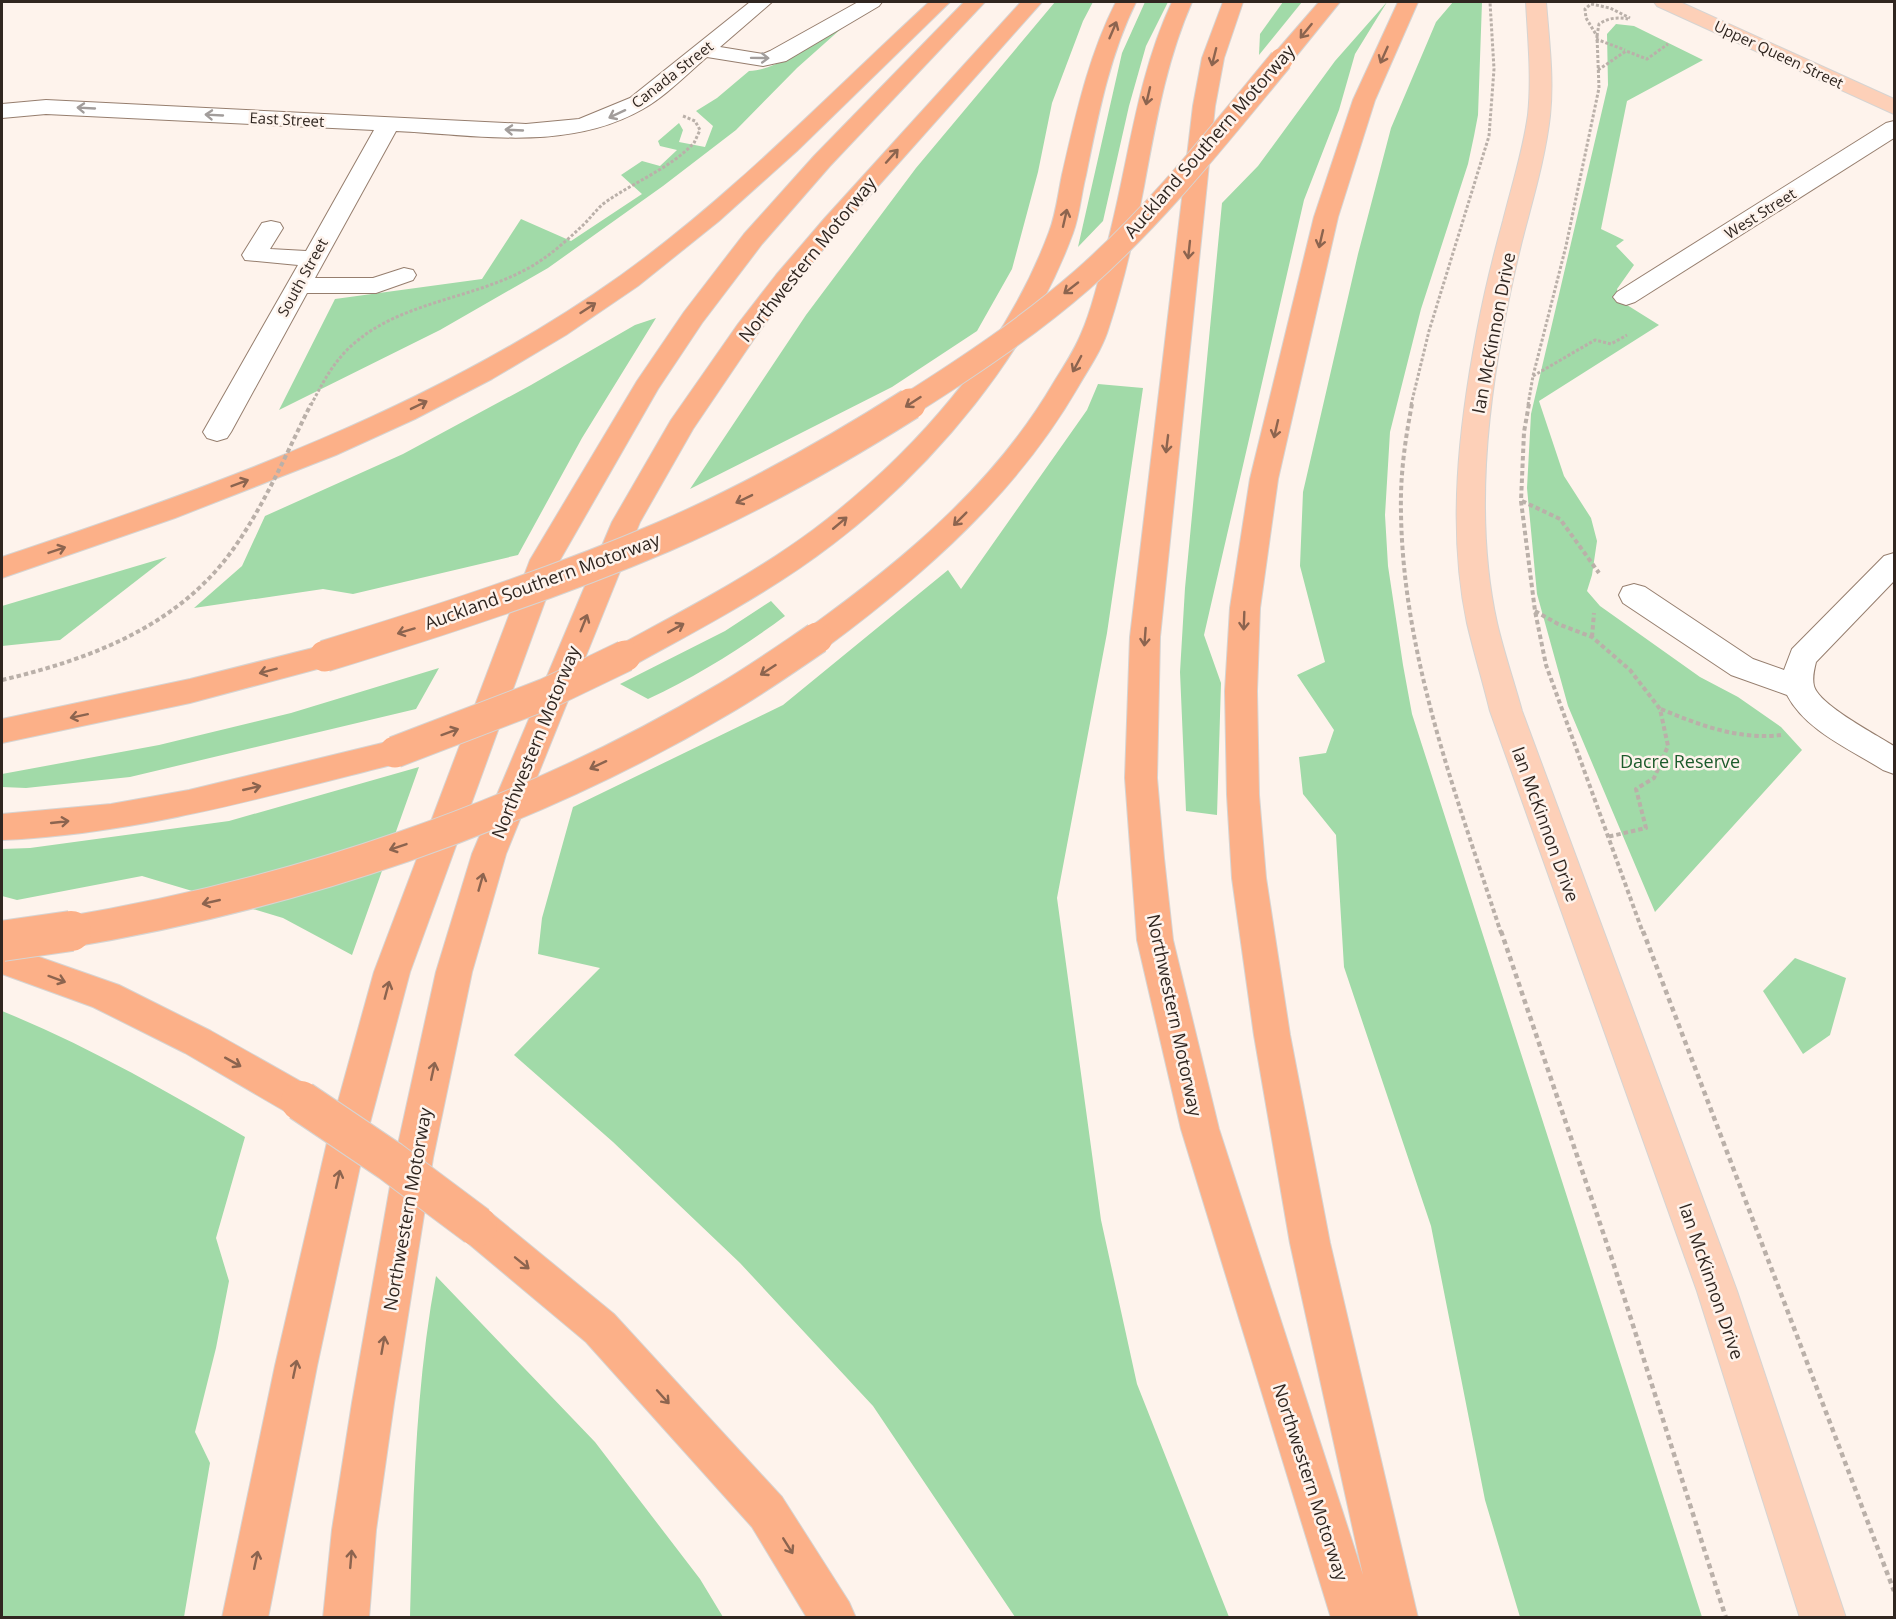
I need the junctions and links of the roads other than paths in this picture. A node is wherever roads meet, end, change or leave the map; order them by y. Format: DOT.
graph roads {
  1 [pos="762,2"];
  2 [pos="872,2"];
  3 [pos="940,2"];
  4 [pos="975,2"];
  5 [pos="1032,2"];
  6 [pos="1126,2"];
  7 [pos="1182,2"];
  8 [pos="1233,2"];
  9 [pos="1330,2"];
  10 [pos="1408,2"];
  11 [pos="1536,2"];
  12 [pos="1664,2"];
  13 [pos="702,50"];
  14 [pos="1894,107"];
  15 [pos="2,111"];
  16 [pos="389,124"];
  17 [pos="1894,128"];
  18 [pos="572,129"];
  19 [pos="271,228"];
  20 [pos="312,259"];
  21 [pos="404,275"];
  22 [pos="297,286"];
  23 [pos="1626,297"];
  24 [pos="217,432"];
  25 [pos="1894,563"];
  26 [pos="2,568"];
  27 [pos="1634,595"];
  28 [pos="1798,687"];
  29 [pos="2,731"];
  30 [pos="1894,761"];
  31 [pos="2,827"];
  32 [pos="2,941"];
  33 [pos="2,959"];
  34 [pos="245,1617"];
  35 [pos="346,1617"];
  36 [pos="833,1617"];
  37 [pos="1354,1617"];
  38 [pos="1395,1617"];
  39 [pos="1823,1617"];
  1 -- 13 [label="street, Canada Street"];
  13 -- 2 [label="street, one-way"];
  26 -- 3 [label="highway, one-way"];
  34 -- 4 [label="highway, one-way"];
  35 -- 5 [label="highway, Northwestern Motorway, one-way"];
  31 -- 6 [label="highway, one-way, bridge"];
  7 -- 32 [label="highway, one-way, bridge"];
  8 -- 37 [label="highway, Northwestern Motorway, one-way"];
  9 -- 29 [label="highway, Auckland Southern Motorway, one-way, bridge"];
  10 -- 38 [label="highway, one-way"];
  11 -- 39 [label="main road, Ian McKinnon Drive"];
  12 -- 14 [label="main road, Upper Queen Street"];
  13 -- 18 [label="street, Canada Street, one-way"];
  16 -- 15 [label="street, East Street, one-way"];
  18 -- 16 [label="street, East Street, one-way"];
  16 -- 20 [label="street, South Street"];
  17 -- 23 [label="street, West Street"];
  19 -- 20 [label="street"];
  20 -- 22 [label="street, South Street"];
  21 -- 22 [label="street"];
  22 -- 24 [label="street, South Street"];
  25 -- 28 [label="street"];
  27 -- 28 [label="street"];
  28 -- 30 [label="street"];
  33 -- 36 [label="highway, one-way, bridge"];
}
